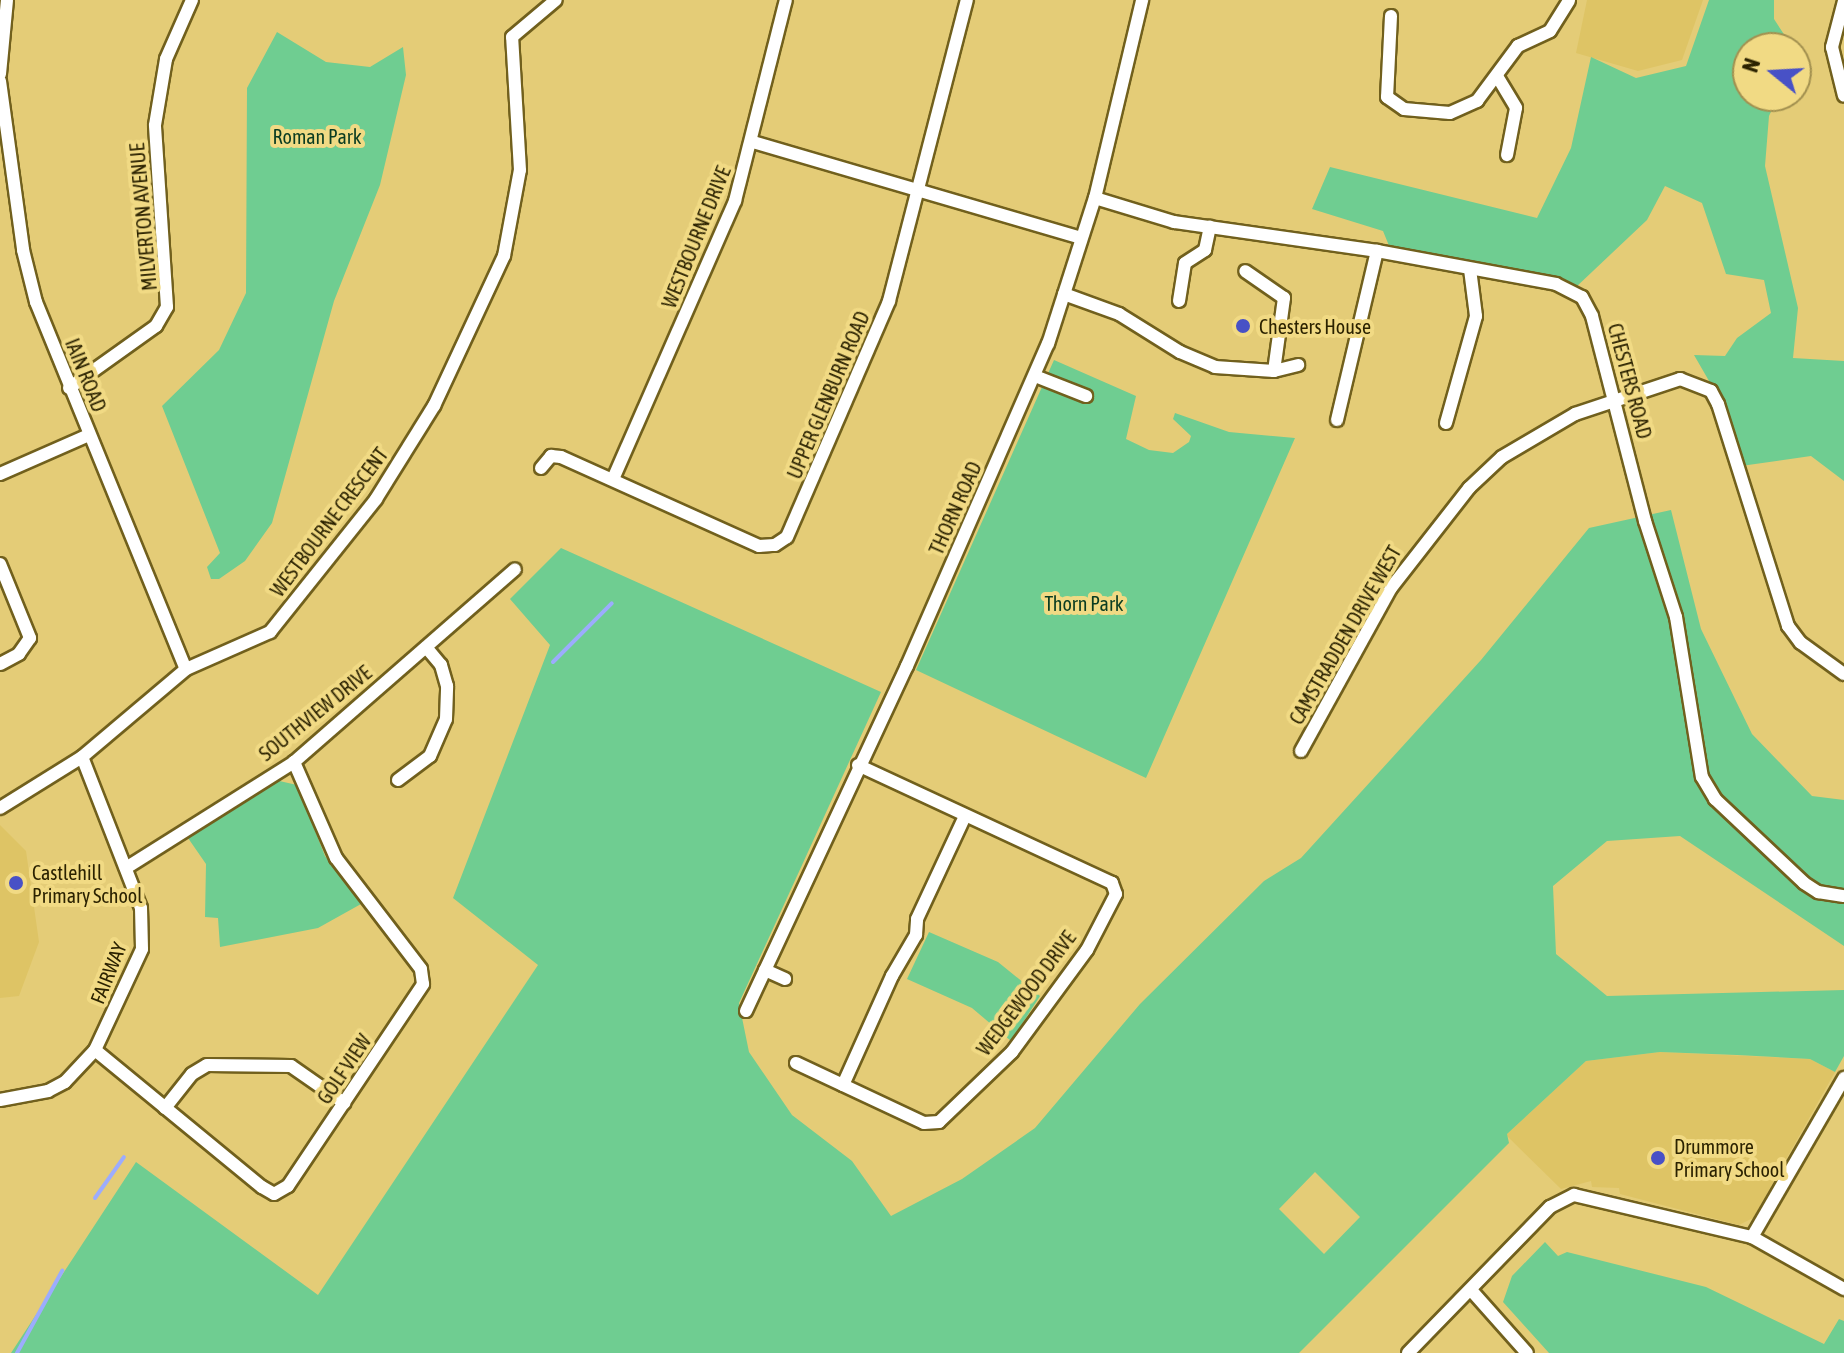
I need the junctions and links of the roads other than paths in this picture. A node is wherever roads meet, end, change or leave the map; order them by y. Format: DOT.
graph roads {
  1 [pos="7,0"];
  2 [pos="192,0"];
  3 [pos="556,0"];
  4 [pos="786,0"];
  5 [pos="967,0"];
  6 [pos="1142,0"];
  7 [pos="1844,1"];
  8 [pos="1568,3"];
  9 [pos="1391,16"];
  10 [pos="0,74"];
  11 [pos="1497,76"];
  12 [pos="0,81"];
  13 [pos="1844,96"];
  14 [pos="753,142"];
  15 [pos="1507,155"];
  16 [pos="4,156"];
  17 [pos="921,190"];
  18 [pos="1095,198"];
  19 [pos="1210,227"];
  20 [pos="1081,238"];
  21 [pos="1377,251"];
  22 [pos="1470,269"];
  23 [pos="1245,271"];
  24 [pos="1064,294"];
  25 [pos="1179,301"];
  26 [pos="1298,365"];
  27 [pos="1274,371"];
  28 [pos="1441,373"];
  29 [pos="1035,376"];
  30 [pos="1457,376"];
  31 [pos="69,388"];
  32 [pos="1086,396"];
  33 [pos="1614,398"];
  34 [pos="1337,420"];
  35 [pos="1446,423"];
  36 [pos="89,435"];
  37 [pos="541,468"];
  38 [pos="0,474"];
  39 [pos="613,479"];
  40 [pos="0,564"];
  41 [pos="515,569"];
  42 [pos="426,647"];
  43 [pos="0,664"];
  44 [pos="186,669"];
  45 [pos="1844,674"];
  46 [pos="1301,751"];
  47 [pos="82,757"];
  48 [pos="294,762"];
  49 [pos="858,765"];
  50 [pos="398,780"];
  51 [pos="0,808"];
  52 [pos="965,816"];
  53 [pos="126,868"];
  54 [pos="1844,896"];
  55 [pos="765,970"];
  56 [pos="785,979"];
  57 [pos="746,1011"];
  58 [pos="95,1050"];
  59 [pos="796,1063"];
  60 [pos="1844,1078"];
  61 [pos="843,1085"];
  62 [pos="0,1100"];
  63 [pos="344,1103"];
  64 [pos="165,1108"];
  65 [pos="1752,1237"];
  66 [pos="1844,1289"];
  67 [pos="1471,1290"];
  68 [pos="1408,1353"];
  69 [pos="1527,1353"];
  1 -- 10 [label="street"];
  2 -- 31 [label="street, MILVERTON AVENUE"];
  3 -- 44 [label="street, WESTBOURNE CRESCENT"];
  4 -- 14 [label="street, WESTBOURNE DRIVE"];
  5 -- 17 [label="street, UPPER GLENBURN ROAD"];
  6 -- 18 [label="street, THORN ROAD"];
  7 -- 13 [label="street"];
  8 -- 11 [label="street"];
  9 -- 11 [label="street"];
  11 -- 15 [label="street"];
  12 -- 16 [label="street, IAIN ROAD"];
  14 -- 17 [label="street"];
  14 -- 39 [label="street, WESTBOURNE DRIVE"];
  16 -- 31 [label="street, IAIN ROAD"];
  17 -- 20 [label="street"];
  17 -- 39 [label="street, UPPER GLENBURN ROAD"];
  18 -- 19 [label="street, CHESTERS ROAD"];
  18 -- 20 [label="street, THORN ROAD"];
  19 -- 21 [label="street, CHESTERS ROAD"];
  19 -- 25 [label="street"];
  20 -- 24 [label="street, THORN ROAD"];
  21 -- 22 [label="street, CHESTERS ROAD"];
  21 -- 34 [label="street"];
  22 -- 30 [label="street"];
  22 -- 33 [label="street, CHESTERS ROAD"];
  23 -- 27 [label="street"];
  24 -- 27 [label="street"];
  24 -- 29 [label="street, THORN ROAD"];
  26 -- 27 [label="street"];
  28 -- 30 [label="street"];
  29 -- 32 [label="street"];
  29 -- 49 [label="street, THORN ROAD"];
  30 -- 35 [label="street"];
  31 -- 36 [label="street, IAIN ROAD"];
  33 -- 45 [label="street, CAMSTRADDEN DRIVE WEST"];
  33 -- 46 [label="street, CAMSTRADDEN DRIVE WEST"];
  33 -- 54 [label="street, CHESTERS ROAD"];
  36 -- 38 [label="street"];
  36 -- 44 [label="street, IAIN ROAD"];
  37 -- 39 [label="street, UPPER GLENBURN ROAD"];
  40 -- 43 [label="street"];
  41 -- 42 [label="street, SOUTHVIEW DRIVE"];
  42 -- 48 [label="street, SOUTHVIEW DRIVE"];
  42 -- 50 [label="street"];
  44 -- 47 [label="street, WESTBOURNE CRESCENT"];
  47 -- 51 [label="street, WESTBOURNE CRESCENT"];
  47 -- 53 [label="street, FAIRWAY"];
  48 -- 53 [label="street, SOUTHVIEW DRIVE"];
  48 -- 63 [label="street, GOLF VIEW"];
  49 -- 52 [label="street, WEDGEWOOD DRIVE"];
  49 -- 55 [label="street, THORN ROAD"];
  52 -- 61 [label="street"];
  52 -- 61 [label="street, WEDGEWOOD DRIVE"];
  53 -- 58 [label="street, FAIRWAY"];
  55 -- 56 [label="street"];
  55 -- 57 [label="street, THORN ROAD"];
  58 -- 62 [label="street, FAIRWAY"];
  58 -- 64 [label="street, GOLF VIEW"];
  59 -- 61 [label="street, WEDGEWOOD DRIVE"];
  60 -- 65 [label="street"];
  63 -- 64 [label="street"];
  63 -- 64 [label="street, GOLF VIEW"];
  65 -- 66 [label="street"];
  65 -- 67 [label="street"];
  67 -- 68 [label="street"];
  67 -- 69 [label="street"];
}
